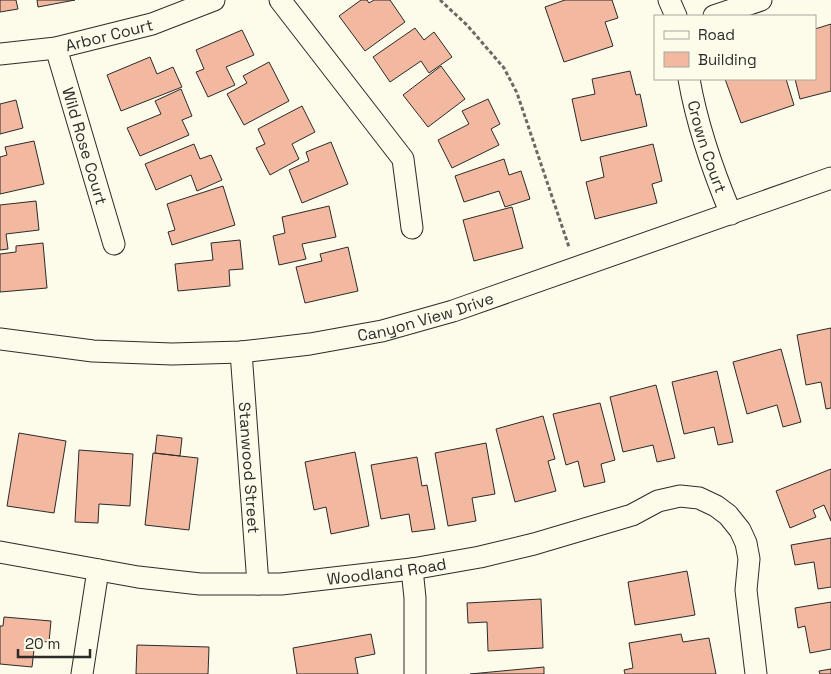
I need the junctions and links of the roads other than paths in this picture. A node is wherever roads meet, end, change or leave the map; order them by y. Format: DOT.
graph roads {
  1 [pos="214,0"];
  2 [pos="280,0"];
  3 [pos="669,0"];
  4 [pos="761,0"];
  5 [pos="676,15"];
  6 [pos="717,15"];
  7 [pos="56,48"];
  8 [pos="0,54"];
  9 [pos="689,80"];
  10 [pos="831,178"];
  11 [pos="731,214"];
  12 [pos="412,228"];
  13 [pos="114,244"];
  14 [pos="0,339"];
  15 [pos="241,352"];
  16 [pos="0,552"];
  17 [pos="412,569"];
  18 [pos="98,570"];
  19 [pos="258,584"];
  20 [pos="82,674"];
  21 [pos="416,674"];
  22 [pos="756,674"];
  1 -- 7 [label="street, Arbor Court"];
  2 -- 12 [label="street"];
  3 -- 5 [label="street"];
  4 -- 6 [label="street"];
  7 -- 8 [label="street, Arbor Court"];
  7 -- 13 [label="street, Wild Rose Court"];
  9 -- 11 [label="street, Crown Court"];
  10 -- 11 [label="street, Canyon View Drive"];
  11 -- 15 [label="street, Canyon View Drive"];
  14 -- 15 [label="street, Canyon View Drive"];
  15 -- 19 [label="street, Stanwood Street"];
  16 -- 18 [label="street, Woodland Road"];
  17 -- 19 [label="street, Woodland Road"];
  17 -- 21 [label="street"];
  17 -- 22 [label="street, Woodland Road"];
  18 -- 19 [label="street, Woodland Road"];
  18 -- 20 [label="street"];
}
